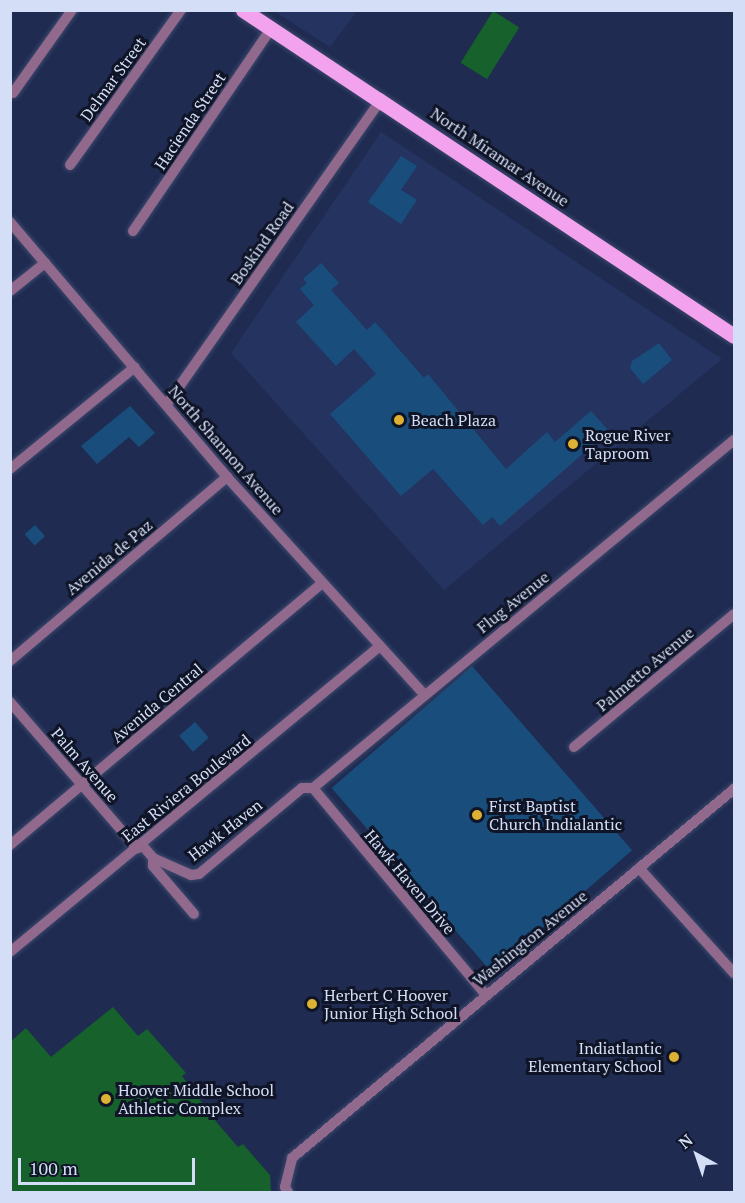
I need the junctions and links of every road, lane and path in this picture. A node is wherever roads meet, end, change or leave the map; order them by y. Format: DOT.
graph roads {
  1 [pos="72,10"];
  2 [pos="181,10"];
  3 [pos="243,10"];
  4 [pos="272,29"];
  5 [pos="13,93"];
  6 [pos="381,99"];
  7 [pos="70,165"];
  8 [pos="10,222"];
  9 [pos="133,231"];
  10 [pos="45,263"];
  11 [pos="10,291"];
  12 [pos="735,336"];
  13 [pos="135,367"];
  14 [pos="167,405"];
  15 [pos="735,440"];
  16 [pos="10,469"];
  17 [pos="228,477"];
  18 [pos="322,583"];
  19 [pos="735,614"];
  20 [pos="380,646"];
  21 [pos="10,661"];
  22 [pos="423,694"];
  23 [pos="10,702"];
  24 [pos="574,747"];
  25 [pos="82,786"];
  26 [pos="313,788"];
  27 [pos="735,789"];
  28 [pos="10,845"];
  29 [pos="139,846"];
  30 [pos="153,858"];
  31 [pos="639,868"];
  32 [pos="195,914"];
  33 [pos="10,952"];
  34 [pos="735,973"];
  35 [pos="485,994"];
  36 [pos="288,1192"];
  1 -- 5 [label="street"];
  2 -- 7 [label="street, Delmar Street"];
  3 -- 4 [label="main road, North Miramar Avenue"];
  4 -- 6 [label="main road, North Miramar Avenue"];
  4 -- 9 [label="street, Hacienda Street"];
  6 -- 12 [label="main road, North Miramar Avenue"];
  6 -- 14 [label="street, Boskind Road"];
  8 -- 10 [label="street, North Shannon Avenue"];
  10 -- 11 [label="street"];
  10 -- 13 [label="street, North Shannon Avenue"];
  13 -- 14 [label="street, North Shannon Avenue"];
  13 -- 16 [label="street"];
  14 -- 17 [label="street, North Shannon Avenue"];
  15 -- 22 [label="street, Flug Avenue"];
  17 -- 18 [label="street, North Shannon Avenue"];
  17 -- 21 [label="street, Avenida de Paz"];
  18 -- 20 [label="street, North Shannon Avenue"];
  18 -- 25 [label="street, Avenida Central"];
  19 -- 24 [label="street, Palmetto Avenue"];
  20 -- 22 [label="street, North Shannon Avenue"];
  20 -- 29 [label="street, East Riviera Boulevard"];
  22 -- 26 [label="street, Flug Avenue"];
  23 -- 25 [label="street, Palm Avenue"];
  25 -- 28 [label="street, Avenida Central"];
  25 -- 29 [label="street, Palm Avenue"];
  26 -- 30 [label="street, Hawk Haven"];
  26 -- 35 [label="street, Hawk Haven Drive"];
  27 -- 31 [label="street, Washington Avenue"];
  29 -- 30 [label="street, Hawk Haven"];
  29 -- 33 [label="street, East Riviera Boulevard"];
  30 -- 32 [label="street, Hawk Haven"];
  31 -- 34 [label="street"];
  31 -- 35 [label="street, Washington Avenue"];
  35 -- 36 [label="street, Washington Avenue"];
}
